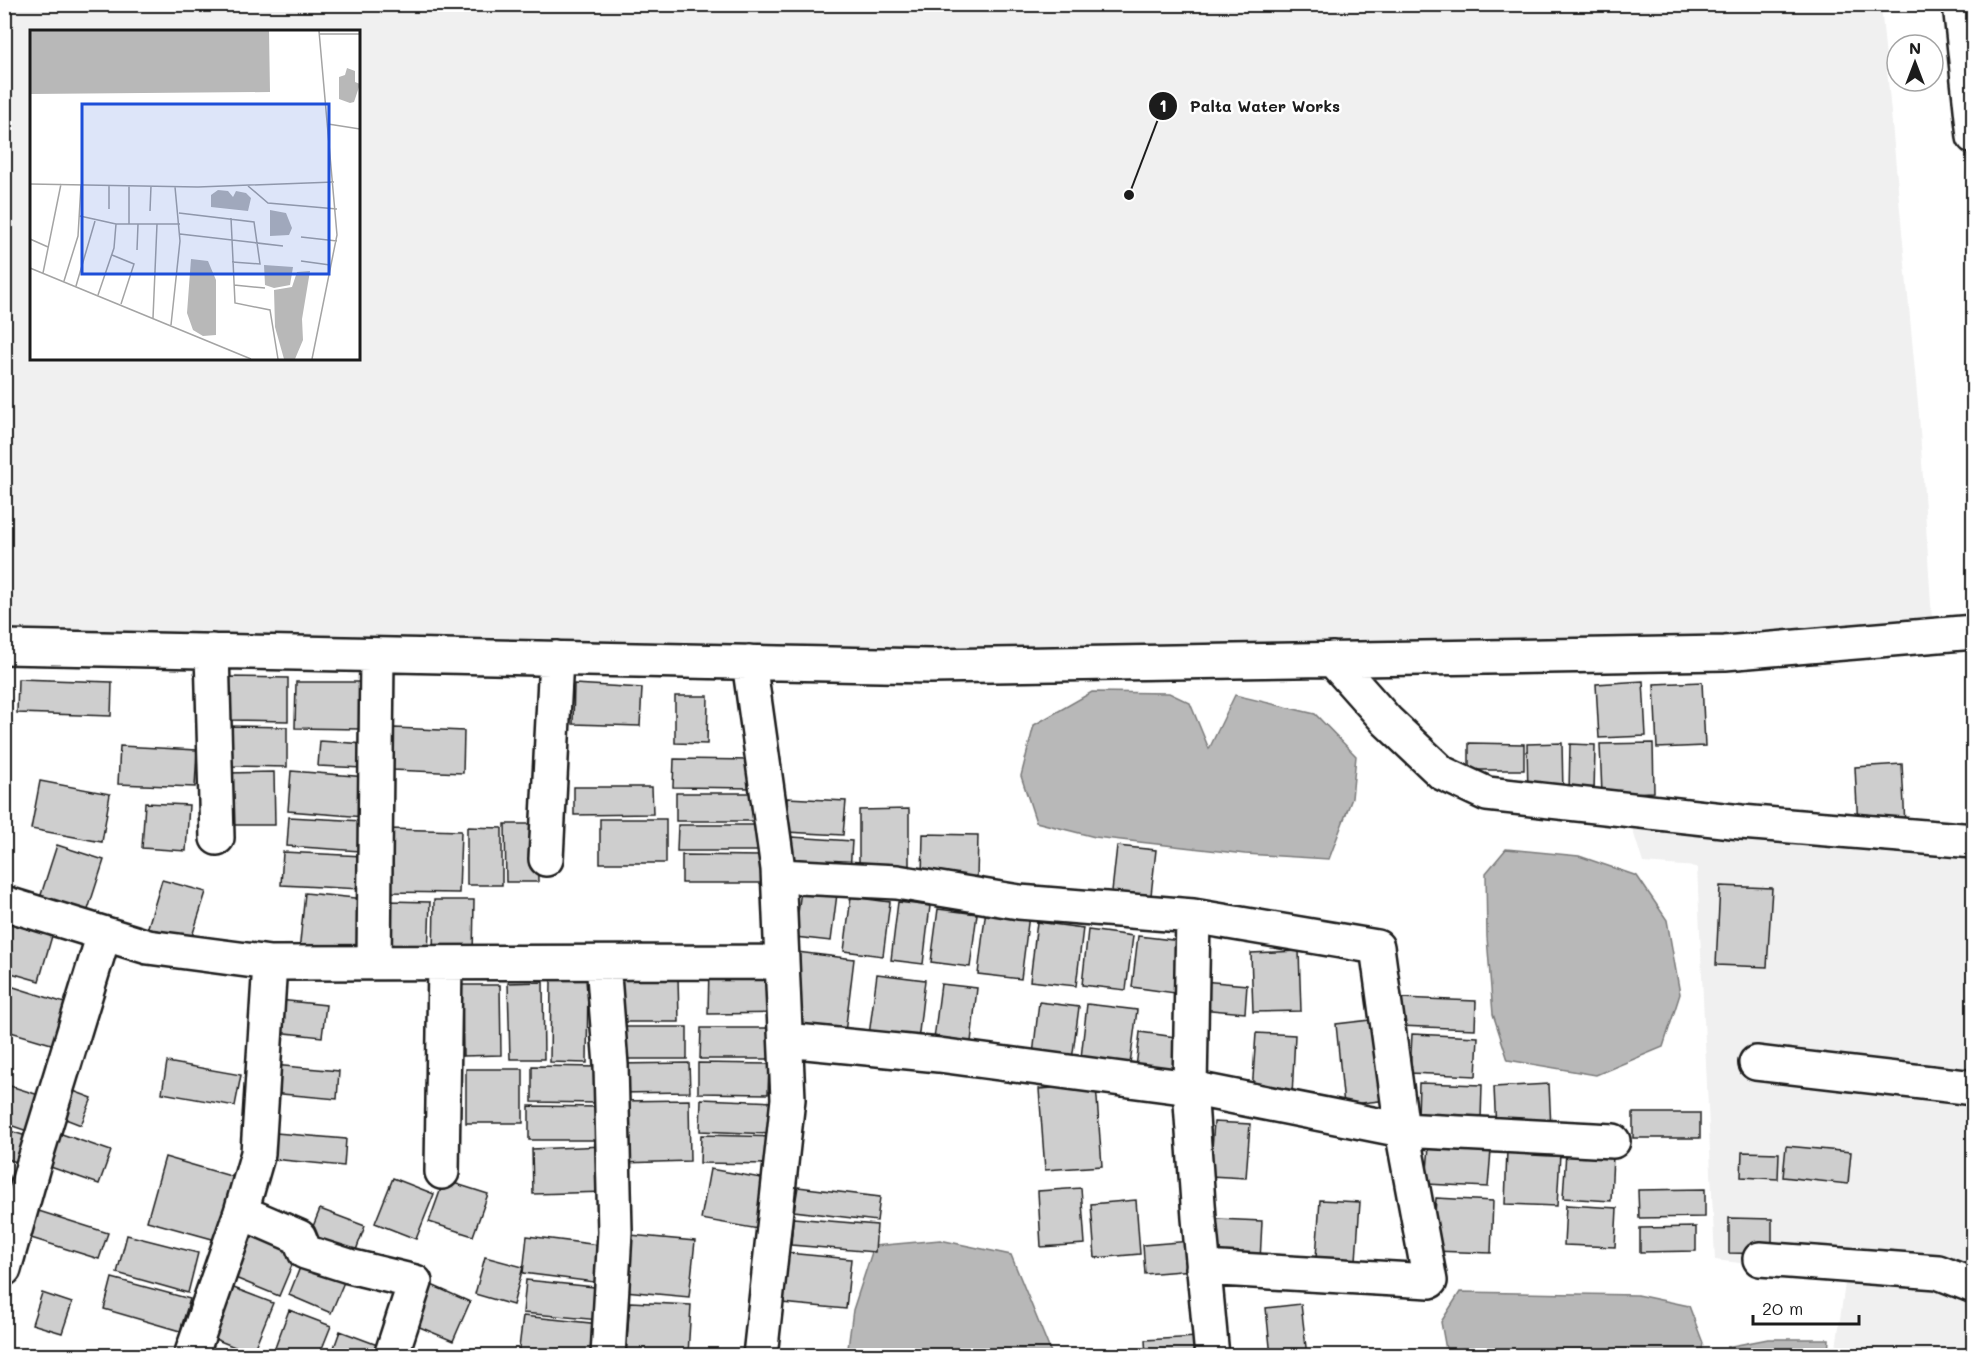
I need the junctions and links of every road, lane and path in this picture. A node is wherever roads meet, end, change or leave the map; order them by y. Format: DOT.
graph roads {
  1 [pos="1960,4"];
  2 [pos="1974,136"];
  3 [pos="1974,632"];
  4 [pos="4,647"];
  5 [pos="212,651"];
  6 [pos="377,655"];
  7 [pos="556,658"];
  8 [pos="1332,659"];
  9 [pos="749,662"];
  10 [pos="217,838"];
  11 [pos="1974,841"];
  12 [pos="546,859"];
  13 [pos="779,876"];
  14 [pos="4,903"];
  15 [pos="1192,916"];
  16 [pos="104,934"];
  17 [pos="783,962"];
  18 [pos="270,963"];
  19 [pos="374,963"];
  20 [pos="445,963"];
  21 [pos="603,963"];
  22 [pos="786,1040"];
  23 [pos="1756,1064"];
  24 [pos="1190,1088"];
  25 [pos="1974,1088"];
  26 [pos="1402,1130"];
  27 [pos="1613,1142"];
  28 [pos="441,1172"];
  29 [pos="241,1212"];
  30 [pos="1760,1259"];
  31 [pos="1203,1268"];
  32 [pos="4,1269"];
  33 [pos="1974,1286"];
  34 [pos="192,1356"];
  35 [pos="391,1356"];
  36 [pos="608,1356"];
  37 [pos="760,1356"];
  38 [pos="1212,1356"];
  1 -- 2 [label="street"];
  3 -- 8 [label="street"];
  4 -- 5 [label="street"];
  5 -- 6 [label="street"];
  5 -- 10 [label="street"];
  6 -- 7 [label="street"];
  6 -- 19 [label="street"];
  7 -- 9 [label="street"];
  7 -- 12 [label="street"];
  8 -- 9 [label="street"];
  8 -- 11 [label="street"];
  9 -- 13 [label="street"];
  13 -- 15 [label="street"];
  13 -- 17 [label="street"];
  14 -- 16 [label="street"];
  15 -- 24 [label="street"];
  15 -- 26 [label="street"];
  16 -- 18 [label="street"];
  16 -- 32 [label="street"];
  17 -- 21 [label="street"];
  17 -- 22 [label="street"];
  18 -- 19 [label="street"];
  18 -- 29 [label="street"];
  19 -- 20 [label="street"];
  20 -- 21 [label="street"];
  20 -- 28 [label="street"];
  21 -- 36 [label="street"];
  22 -- 24 [label="street"];
  22 -- 37 [label="street"];
  23 -- 25 [label="street"];
  24 -- 26 [label="street"];
  24 -- 31 [label="street"];
  26 -- 27 [label="street"];
  26 -- 31 [label="street"];
  29 -- 34 [label="street"];
  29 -- 35 [label="street"];
  30 -- 33 [label="street"];
  31 -- 38 [label="street"];
}
